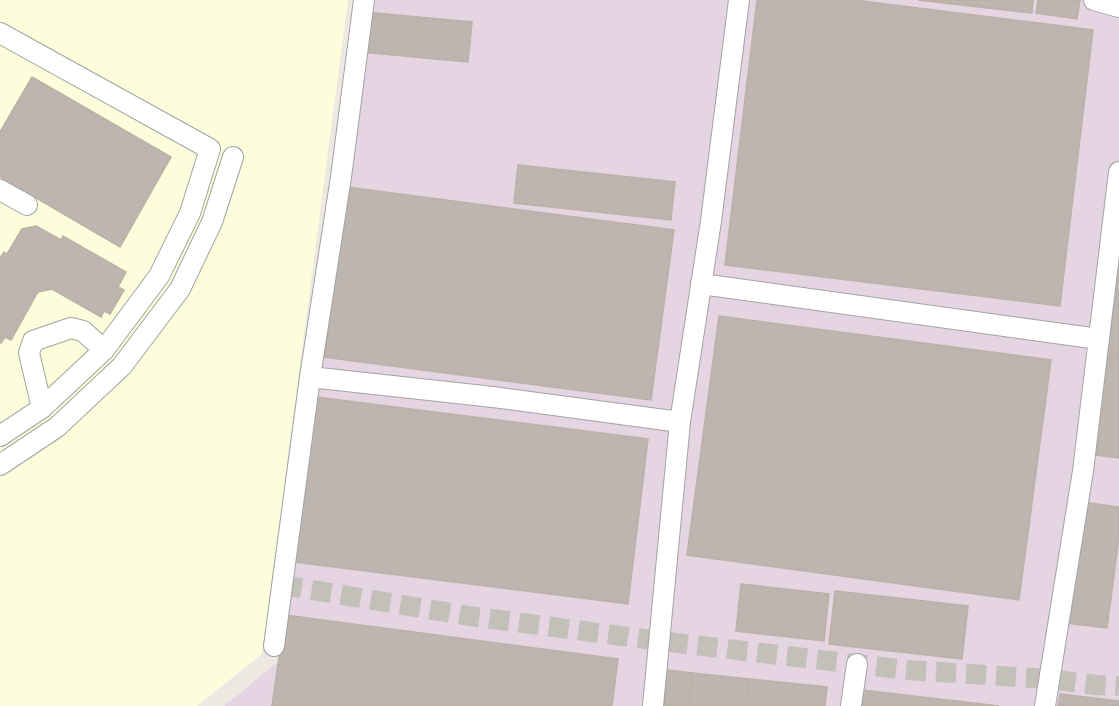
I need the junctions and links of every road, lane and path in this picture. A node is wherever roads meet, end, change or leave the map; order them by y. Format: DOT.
graph roads {
  1 [pos="364,0"];
  2 [pos="739,0"];
  3 [pos="1094,0"];
  4 [pos="1119,7"];
  5 [pos="0,33"];
  6 [pos="233,157"];
  7 [pos="1119,172"];
  8 [pos="0,190"];
  9 [pos="27,205"];
  10 [pos="1115,246"];
  11 [pos="701,284"];
  12 [pos="1099,339"];
  13 [pos="104,350"];
  14 [pos="310,377"];
  15 [pos="42,408"];
  16 [pos="680,422"];
  17 [pos="0,436"];
  18 [pos="0,465"];
  19 [pos="274,646"];
  20 [pos="857,664"];
  21 [pos="653,706"];
  22 [pos="851,706"];
  23 [pos="1045,706"];
  1 -- 14 [label="lane"];
  2 -- 11 [label="lane"];
  3 -- 4 [label="lane"];
  5 -- 13 [label="lane"];
  6 -- 18 [label="lane"];
  7 -- 10 [label="lane"];
  8 -- 9 [label="lane"];
  10 -- 12 [label="lane"];
  11 -- 12 [label="lane"];
  11 -- 16 [label="lane"];
  12 -- 23 [label="lane"];
  13 -- 15 [label="lane"];
  13 -- 15 [label="lane"];
  14 -- 16 [label="lane"];
  14 -- 19 [label="lane"];
  15 -- 17 [label="lane"];
  16 -- 21 [label="lane"];
  20 -- 22 [label="lane"];
}
